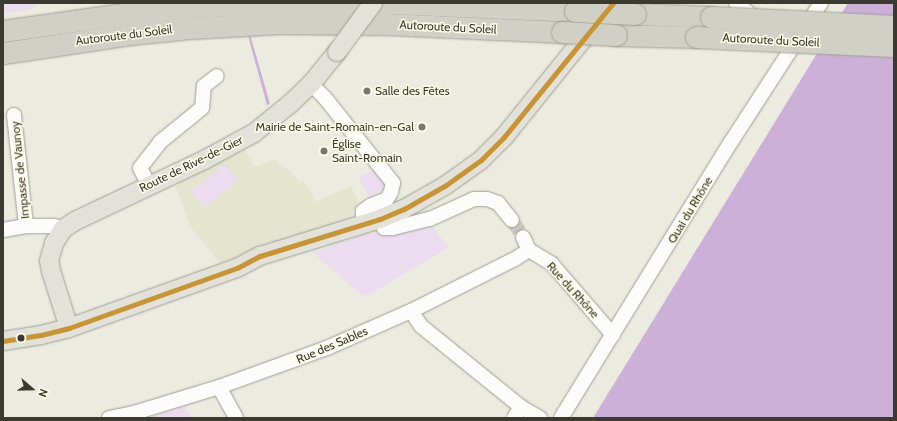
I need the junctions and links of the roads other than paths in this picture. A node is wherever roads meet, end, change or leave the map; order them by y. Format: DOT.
graph roads {
  1 [pos="373,3"];
  2 [pos="613,3"];
  3 [pos="736,3"];
  4 [pos="821,3"];
  5 [pos="750,14"];
  6 [pos="894,26"];
  7 [pos="3,31"];
  8 [pos="894,46"];
  9 [pos="3,53"];
  10 [pos="217,76"];
  11 [pos="311,84"];
  12 [pos="14,115"];
  13 [pos="149,185"];
  14 [pos="512,220"];
  15 [pos="371,222"];
  16 [pos="26,226"];
  17 [pos="63,229"];
  18 [pos="3,230"];
  19 [pos="523,237"];
  20 [pos="529,250"];
  21 [pos="411,311"];
  22 [pos="68,328"];
  23 [pos="613,335"];
  24 [pos="3,341"];
  25 [pos="219,387"];
  26 [pos="517,412"];
  27 [pos="109,418"];
  28 [pos="236,418"];
  29 [pos="540,418"];
  30 [pos="561,418"];
  1 -- 11 [label="main road, Route de Rive-de-Gier, bridge"];
  2 -- 15 [label="main road"];
  3 -- 5 [label="street"];
  4 -- 23 [label="street, Quai du Rhône"];
  6 -- 7 [label="highway, Autoroute du Soleil, bridge"];
  8 -- 9 [label="highway, Autoroute du Soleil, bridge"];
  10 -- 13 [label="street"];
  11 -- 13 [label="main road, Route de Rive-de-Gier"];
  11 -- 15 [label="street"];
  12 -- 16 [label="street, Impasse de Vaunoy"];
  13 -- 17 [label="main road, Route de Rive-de-Gier"];
  14 -- 15 [label="street"];
  15 -- 22 [label="main road"];
  16 -- 17 [label="street"];
  16 -- 18 [label="street"];
  17 -- 22 [label="main road, Route de Rive-de-Gier"];
  19 -- 20 [label="street"];
  20 -- 21 [label="street, Rue des Sables"];
  20 -- 23 [label="street, Rue du Rhône"];
  21 -- 25 [label="street, Rue des Sables"];
  21 -- 26 [label="street"];
  22 -- 24 [label="main road"];
  23 -- 30 [label="street, Quai du Rhône"];
  25 -- 27 [label="street, Rue des Sables"];
  25 -- 28 [label="street"];
  26 -- 29 [label="street"];
}
